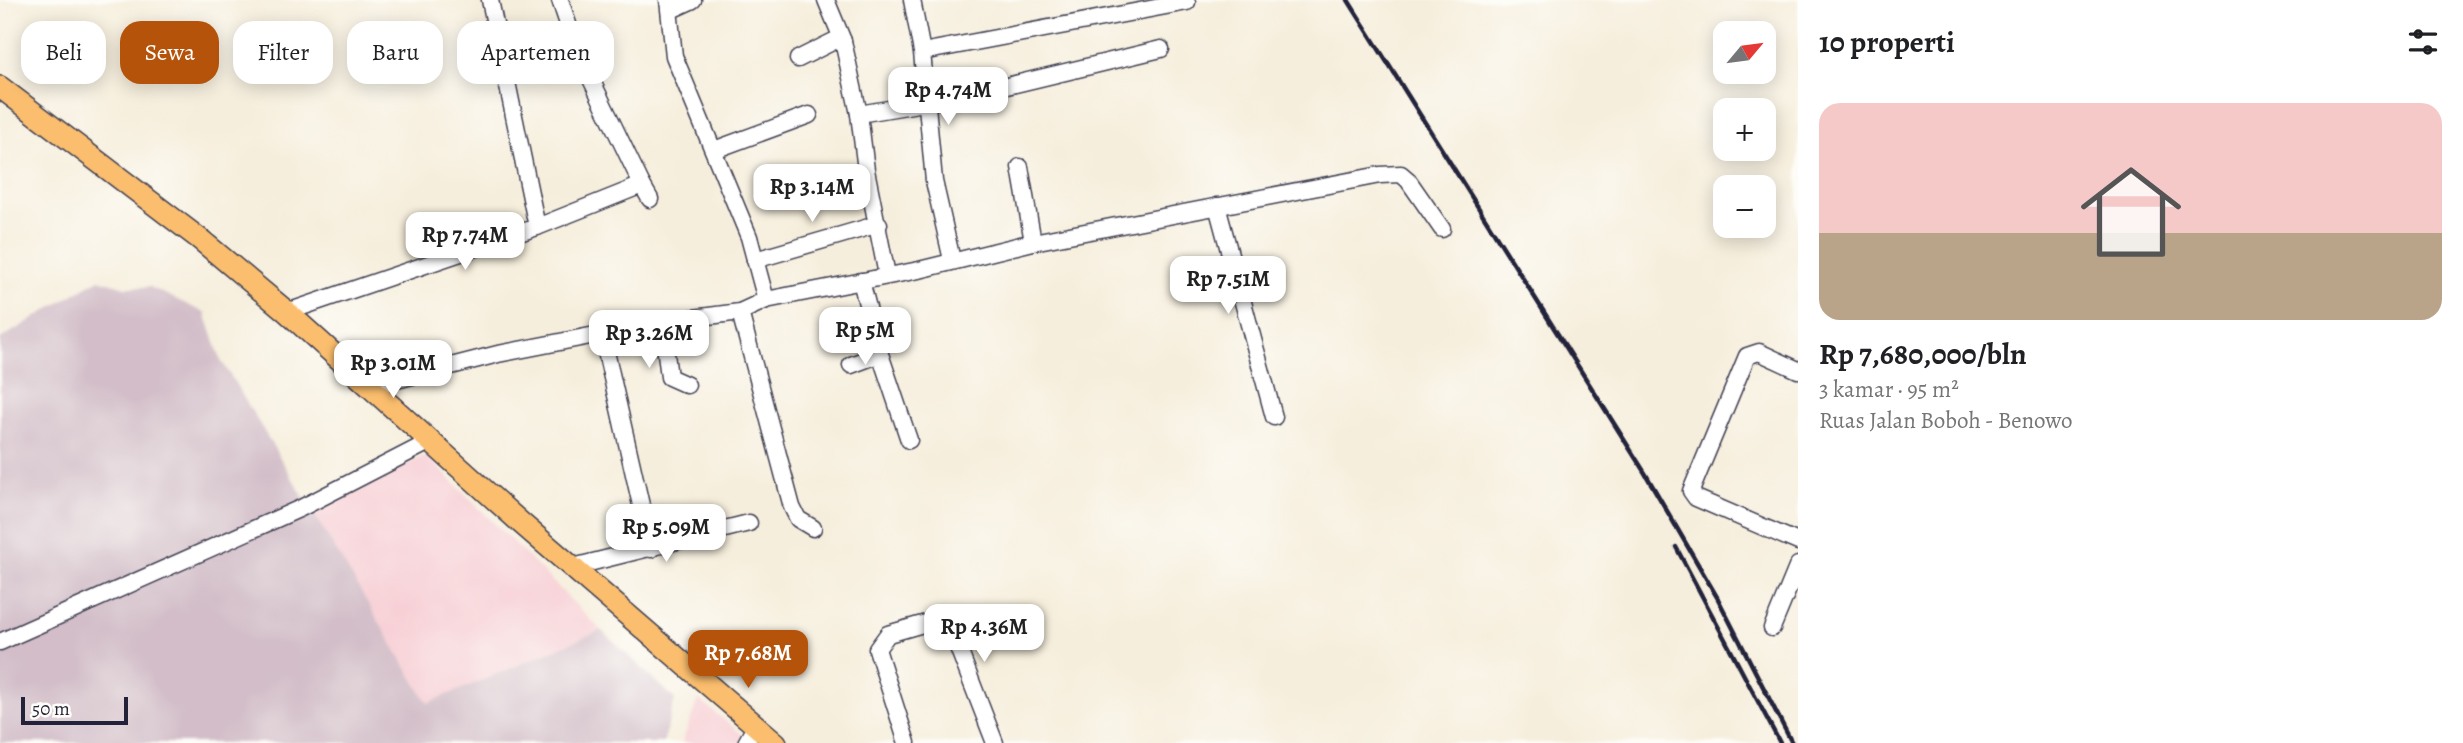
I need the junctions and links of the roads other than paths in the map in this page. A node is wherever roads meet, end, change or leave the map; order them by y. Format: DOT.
graph roads {
  1 [pos="490,0"];
  2 [pos="560,0"];
  3 [pos="693,0"];
  4 [pos="827,0"];
  5 [pos="912,0"];
  6 [pos="1187,2"];
  7 [pos="669,5"];
  8 [pos="843,41"];
  9 [pos="1161,49"];
  10 [pos="922,52"];
  11 [pos="798,59"];
  12 [pos="0,87"];
  13 [pos="927,101"];
  14 [pos="859,114"];
  15 [pos="809,116"];
  16 [pos="714,150"];
  17 [pos="1020,167"];
  18 [pos="1217,206"];
  19 [pos="879,224"];
  20 [pos="537,227"];
  21 [pos="1442,229"];
  22 [pos="1033,242"];
  23 [pos="755,260"];
  24 [pos="952,260"];
  25 [pos="887,275"];
  26 [pos="861,281"];
  27 [pos="766,300"];
  28 [pos="287,312"];
  29 [pos="740,312"];
  30 [pos="662,322"];
  31 [pos="602,334"];
  32 [pos="880,354"];
  33 [pos="851,365"];
  34 [pos="1798,370"];
  35 [pos="687,385"];
  36 [pos="369,387"];
  37 [pos="1274,417"];
  38 [pos="909,440"];
  39 [pos="431,441"];
  40 [pos="749,523"];
  41 [pos="813,528"];
  42 [pos="1798,542"];
  43 [pos="651,549"];
  44 [pos="1798,565"];
  45 [pos="573,567"];
  46 [pos="1772,628"];
  47 [pos="0,642"];
  48 [pos="751,734"];
  49 [pos="776,743"];
  50 [pos="907,743"];
  51 [pos="995,743"];
  1 -- 20 [label="street"];
  2 -- 20 [label="street"];
  3 -- 7 [label="street"];
  4 -- 8 [label="street"];
  5 -- 10 [label="street"];
  6 -- 10 [label="street"];
  7 -- 16 [label="street"];
  8 -- 11 [label="street"];
  8 -- 14 [label="street"];
  9 -- 13 [label="street"];
  10 -- 13 [label="street"];
  12 -- 28 [label="main road"];
  13 -- 14 [label="street"];
  13 -- 24 [label="street"];
  14 -- 19 [label="street"];
  15 -- 16 [label="street"];
  16 -- 23 [label="street"];
  17 -- 22 [label="street"];
  18 -- 21 [label="street"];
  18 -- 22 [label="street"];
  18 -- 37 [label="street"];
  19 -- 23 [label="street"];
  19 -- 25 [label="street"];
  20 -- 28 [label="street"];
  22 -- 24 [label="street"];
  23 -- 27 [label="street"];
  24 -- 25 [label="street"];
  25 -- 26 [label="street"];
  26 -- 27 [label="street"];
  26 -- 32 [label="street"];
  27 -- 29 [label="street"];
  28 -- 36 [label="main road"];
  29 -- 30 [label="street"];
  29 -- 41 [label="street"];
  30 -- 31 [label="street"];
  30 -- 35 [label="street"];
  31 -- 36 [label="street"];
  31 -- 43 [label="street"];
  32 -- 33 [label="street"];
  32 -- 38 [label="street"];
  34 -- 42 [label="street"];
  36 -- 39 [label="main road"];
  39 -- 45 [label="main road"];
  39 -- 47 [label="street"];
  40 -- 43 [label="street"];
  43 -- 45 [label="street"];
  44 -- 46 [label="street"];
  45 -- 48 [label="main road"];
  48 -- 49 [label="main road"];
  50 -- 51 [label="street"];
}
